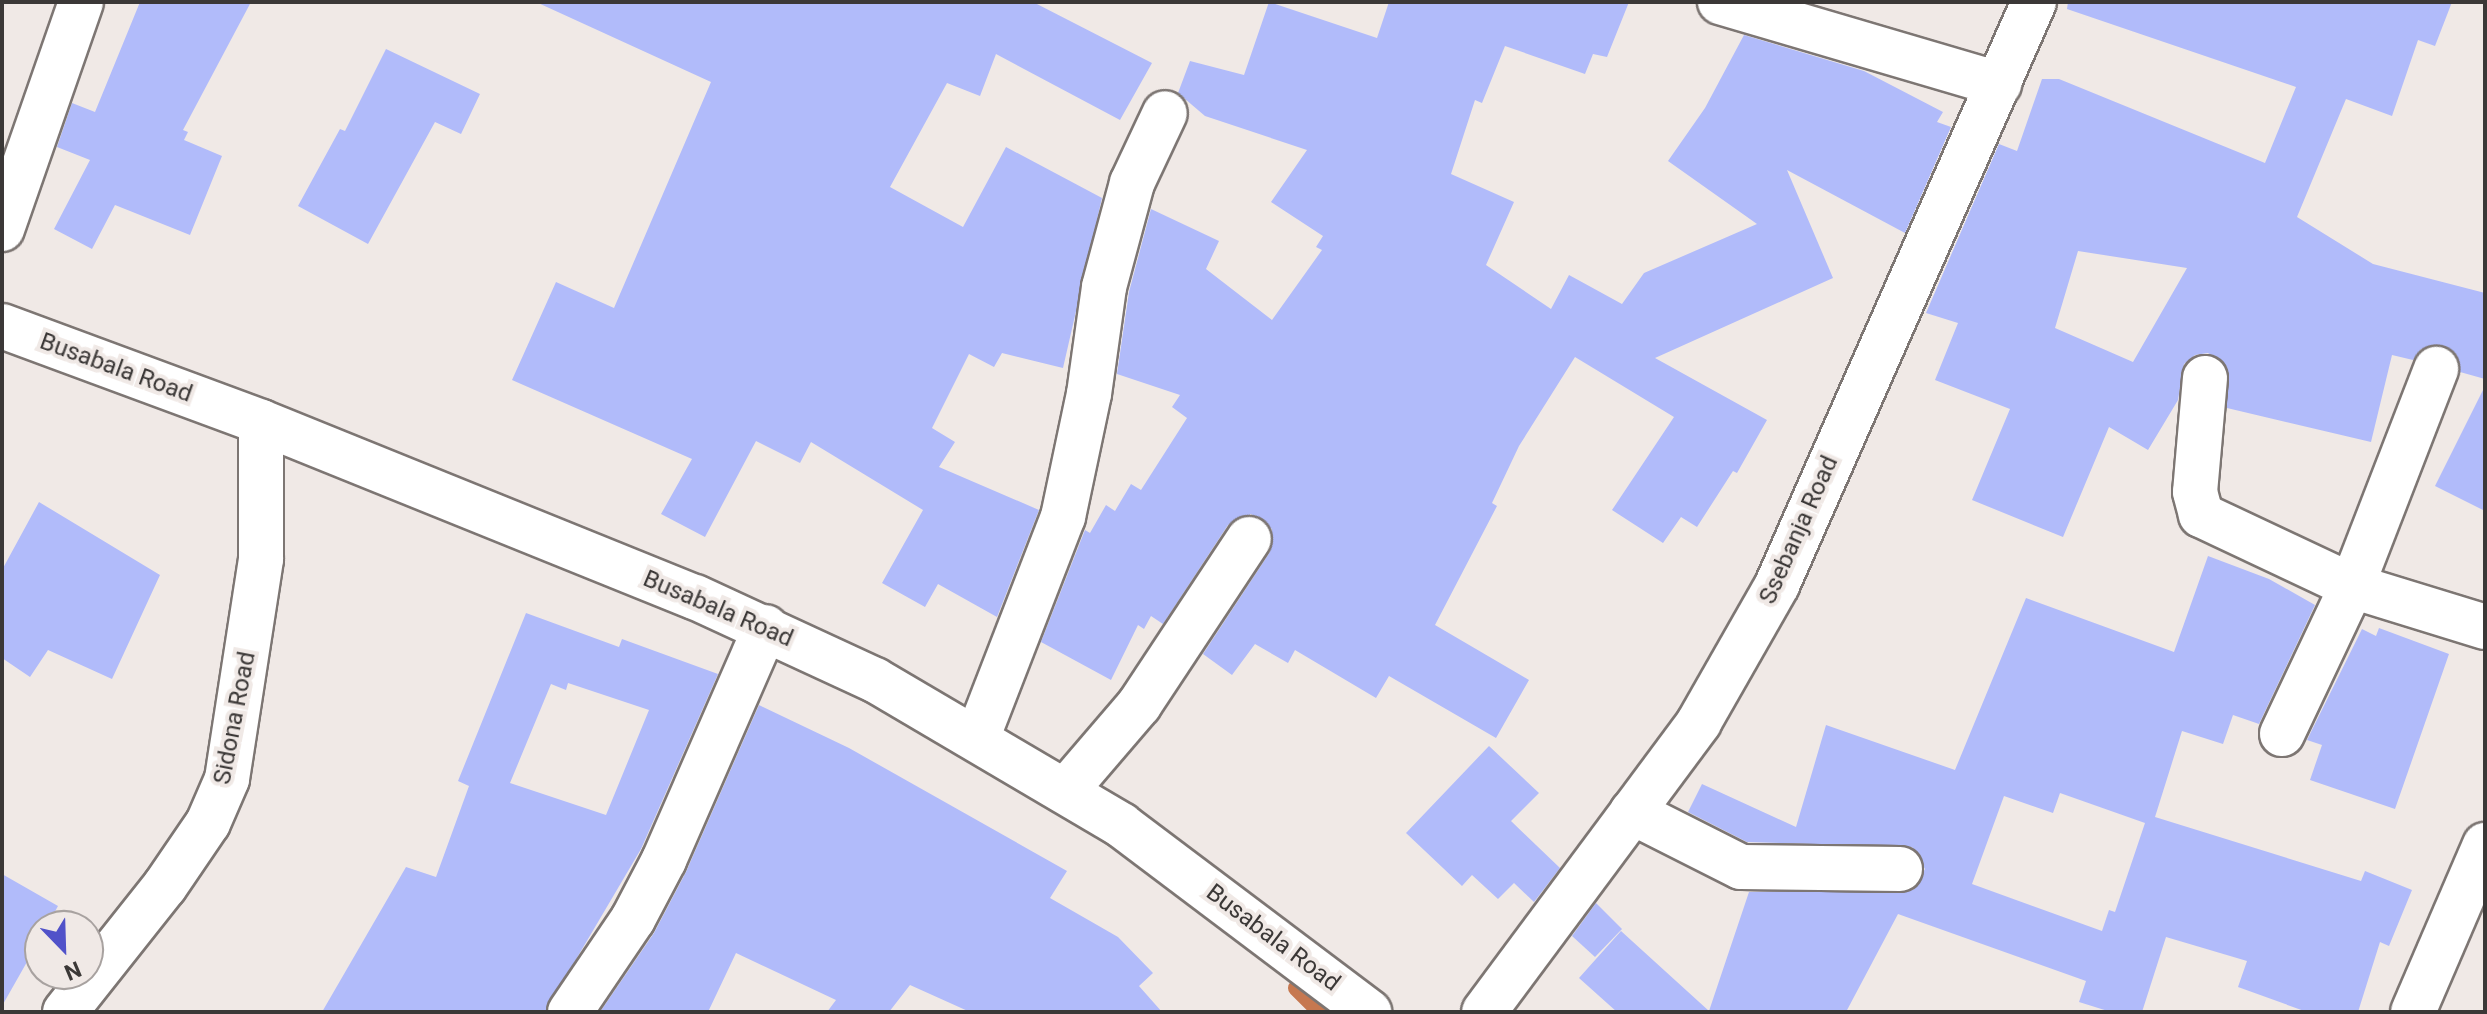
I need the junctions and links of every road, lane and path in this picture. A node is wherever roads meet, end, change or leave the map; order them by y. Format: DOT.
graph roads {
  1 [pos="81,2"];
  2 [pos="1720,2"];
  3 [pos="2034,2"];
  4 [pos="1999,84"];
  5 [pos="1165,113"];
  6 [pos="2,229"];
  7 [pos="2,326"];
  8 [pos="2436,369"];
  9 [pos="2205,378"];
  10 [pos="261,422"];
  11 [pos="1249,539"];
  12 [pos="2352,586"];
  13 [pos="766,627"];
  14 [pos="2485,627"];
  15 [pos="2282,734"];
  16 [pos="978,736"];
  17 [pos="1067,789"];
  18 [pos="1632,812"];
  19 [pos="2485,845"];
  20 [pos="1900,869"];
  21 [pos="65,1012"];
  22 [pos="570,1012"];
  23 [pos="1369,1012"];
  24 [pos="1484,1012"];
  25 [pos="2413,1012"];
  1 -- 6 [label="street"];
  2 -- 4 [label="street"];
  3 -- 4 [label="street, Ssebanja Road"];
  4 -- 18 [label="street, Ssebanja Road"];
  5 -- 16 [label="street"];
  7 -- 10 [label="street, Busabala Road"];
  8 -- 12 [label="street"];
  9 -- 12 [label="street"];
  10 -- 13 [label="street, Busabala Road"];
  10 -- 21 [label="street, Sidona Road"];
  11 -- 17 [label="street"];
  12 -- 14 [label="street"];
  12 -- 15 [label="street"];
  13 -- 16 [label="street, Busabala Road"];
  13 -- 22 [label="street"];
  16 -- 17 [label="street, Busabala Road"];
  17 -- 23 [label="street, Busabala Road"];
  18 -- 20 [label="street"];
  18 -- 24 [label="street, Ssebanja Road"];
  19 -- 25 [label="street"];
}
